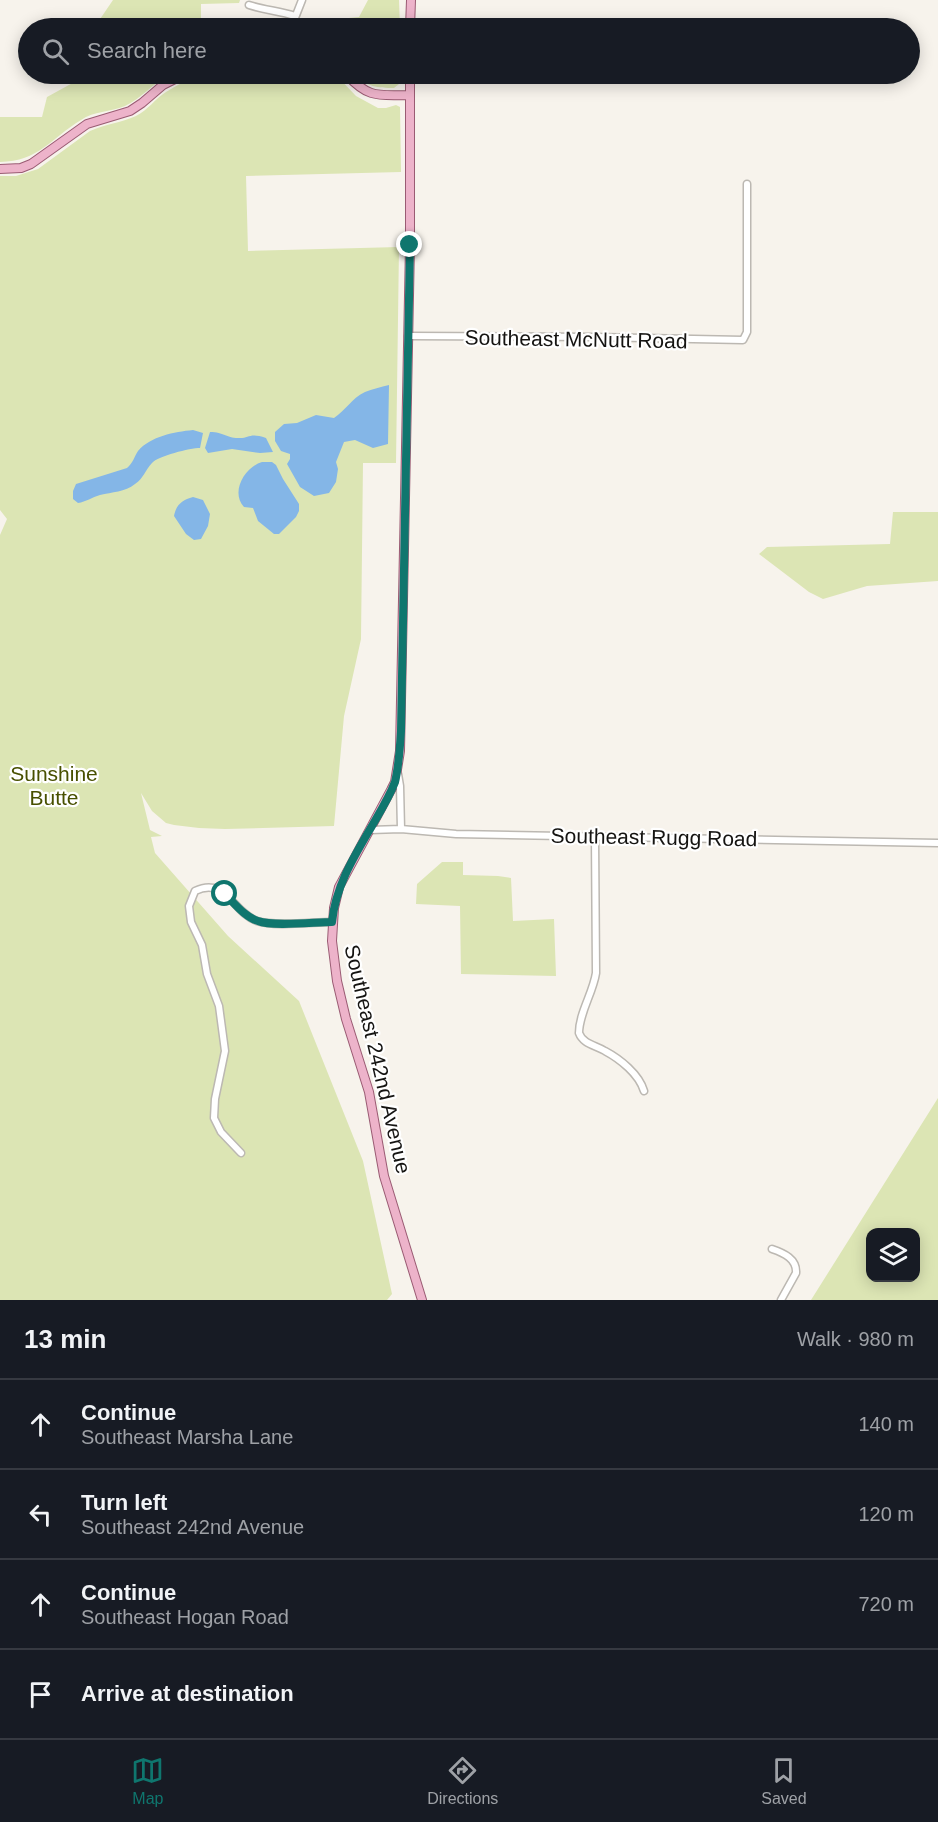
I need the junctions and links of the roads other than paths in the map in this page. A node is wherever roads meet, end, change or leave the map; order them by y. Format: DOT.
graph roads {
  1 [pos="302,0"];
  2 [pos="411,0"];
  3 [pos="249,5"];
  4 [pos="295,16"];
  5 [pos="410,18"];
  6 [pos="165,84"];
  7 [pos="355,84"];
  8 [pos="410,84"];
  9 [pos="410,96"];
  10 [pos="0,169"];
  11 [pos="747,184"];
  12 [pos="408,336"];
  13 [pos="397,770"];
  14 [pos="401,829"];
  15 [pos="370,830"];
  16 [pos="595,836"];
  17 [pos="938,843"];
  18 [pos="332,922"];
  19 [pos="644,1091"];
  20 [pos="241,1153"];
  21 [pos="772,1249"];
  22 [pos="422,1300"];
  23 [pos="781,1300"];
  1 -- 4 [label="street"];
  2 -- 5 [label="main road"];
  3 -- 4 [label="street"];
  6 -- 10 [label="main road"];
  7 -- 9 [label="main road"];
  8 -- 9 [label="main road, Southeast 242nd Avenue"];
  9 -- 12 [label="main road, Southeast 242nd Avenue"];
  11 -- 12 [label="street, Southeast McNutt Road"];
  12 -- 13 [label="main road, Southeast 242nd Avenue"];
  13 -- 14 [label="street"];
  13 -- 15 [label="main road, Southeast 242nd Avenue"];
  14 -- 15 [label="street, Southeast Rugg Road"];
  14 -- 16 [label="street, Southeast Rugg Road"];
  15 -- 18 [label="main road, Southeast 242nd Avenue"];
  16 -- 17 [label="street, Southeast Rugg Road"];
  16 -- 19 [label="street"];
  18 -- 20 [label="street"];
  18 -- 22 [label="main road, Southeast 242nd Avenue"];
  21 -- 23 [label="street"];
}
